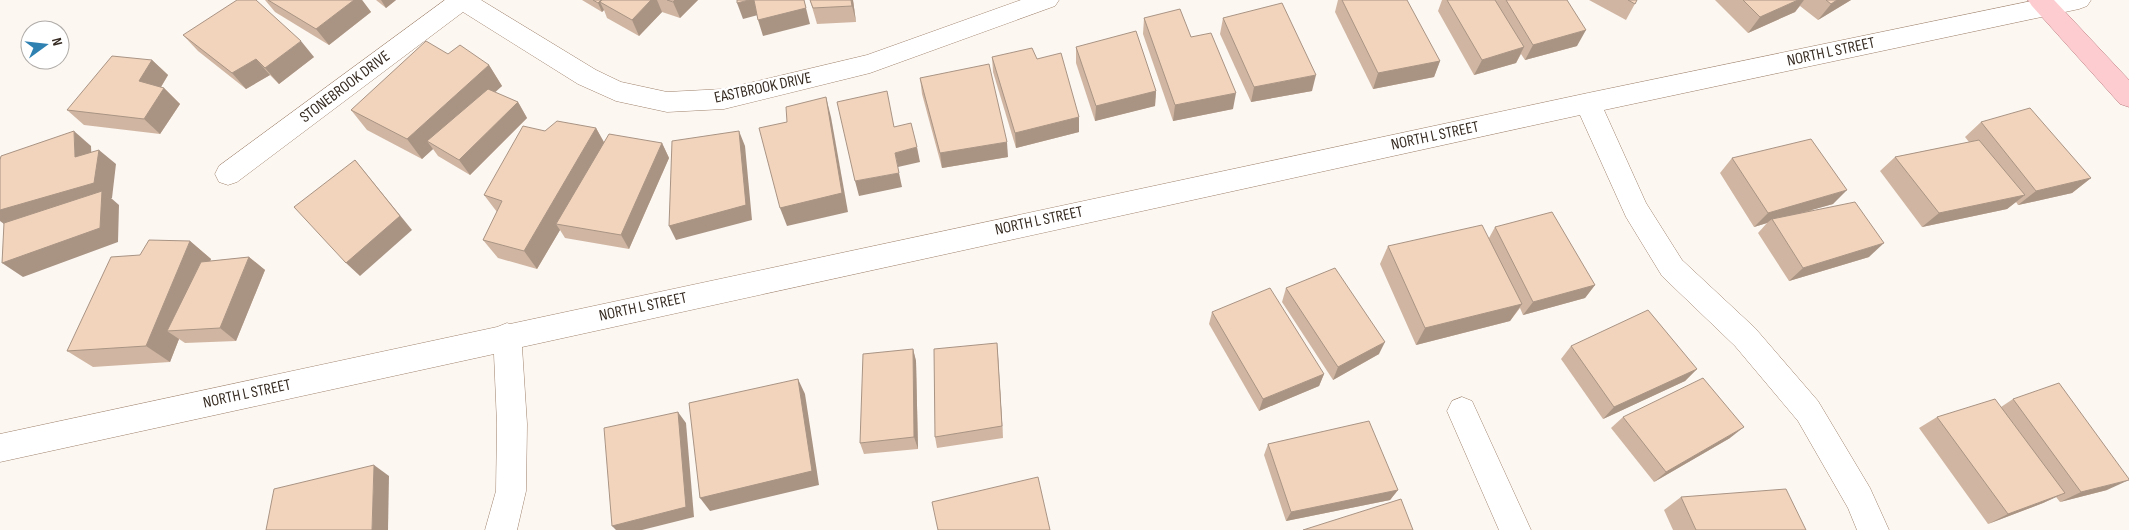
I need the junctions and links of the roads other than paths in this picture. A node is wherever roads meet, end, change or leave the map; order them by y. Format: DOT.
graph roads {
  1 [pos="462,0"];
  2 [pos="1047,0"];
  3 [pos="2078,0"];
  4 [pos="2043,3"];
  5 [pos="2129,97"];
  6 [pos="1588,103"];
  7 [pos="228,174"];
  8 [pos="507,336"];
  9 [pos="1462,411"];
  10 [pos="0,448"];
  11 [pos="501,530"];
  12 [pos="1515,530"];
  13 [pos="1873,530"];
  1 -- 2 [label="street, EASTBROOK DRIVE"];
  1 -- 7 [label="street, STONEBROOK DRIVE"];
  3 -- 4 [label="street, NORTH L STREET"];
  4 -- 5 [label="main road"];
  4 -- 6 [label="street, NORTH L STREET"];
  6 -- 8 [label="street, NORTH L STREET"];
  6 -- 13 [label="street"];
  8 -- 10 [label="street, NORTH L STREET"];
  8 -- 11 [label="street"];
  9 -- 12 [label="street"];
}
